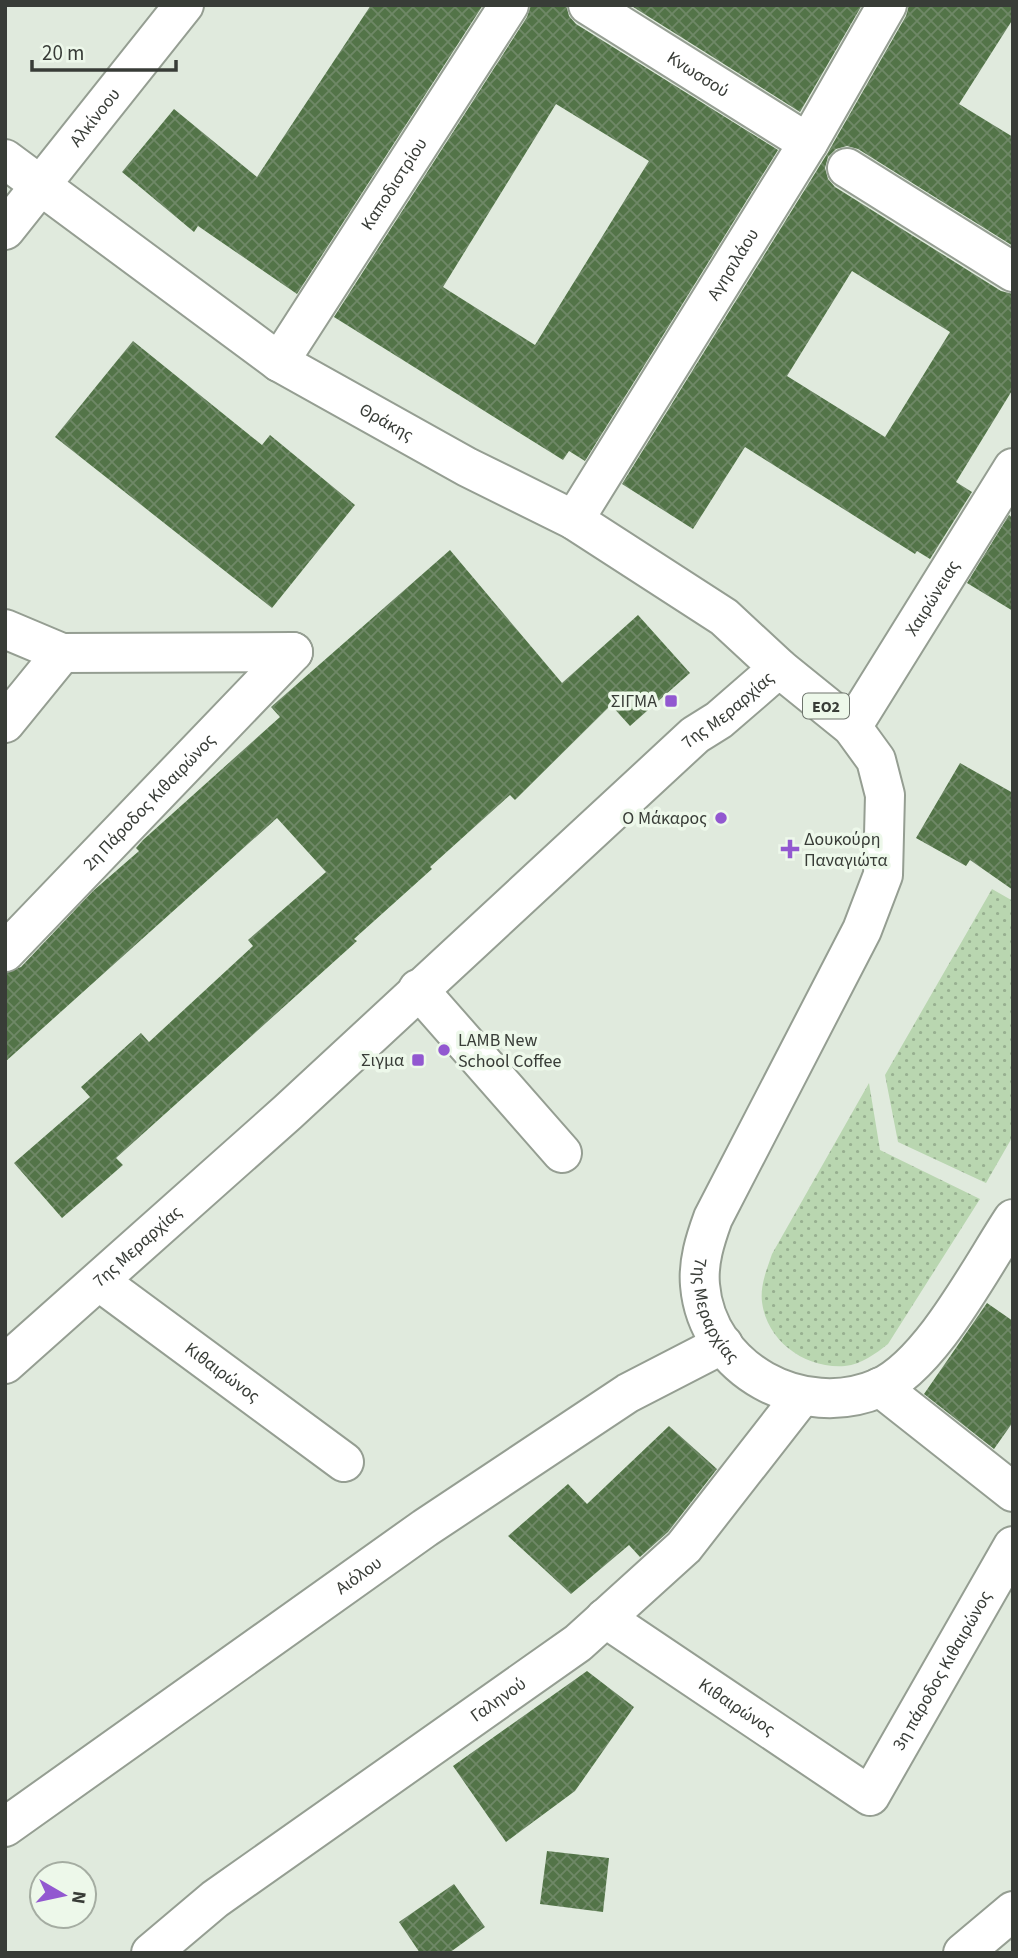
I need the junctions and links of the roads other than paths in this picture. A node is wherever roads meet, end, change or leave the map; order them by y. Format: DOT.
graph roads {
  1 [pos="184,5"];
  2 [pos="509,5"];
  3 [pos="588,5"];
  4 [pos="887,5"];
  5 [pos="808,143"];
  6 [pos="5,159"];
  7 [pos="847,169"];
  8 [pos="39,186"];
  9 [pos="5,230"];
  10 [pos="1013,272"];
  11 [pos="279,362"];
  12 [pos="1013,468"];
  13 [pos="573,520"];
  14 [pos="5,629"];
  15 [pos="62,653"];
  16 [pos="779,668"];
  17 [pos="5,723"];
  18 [pos="852,727"];
  19 [pos="5,952"];
  20 [pos="418,989"];
  21 [pos="562,1153"];
  22 [pos="1013,1219"];
  23 [pos="100,1282"];
  24 [pos="723,1344"];
  25 [pos="5,1364"];
  26 [pos="880,1387"];
  27 [pos="801,1397"];
  28 [pos="344,1462"];
  29 [pos="1013,1492"];
  30 [pos="1013,1546"];
  31 [pos="605,1618"];
  32 [pos="870,1796"];
  33 [pos="5,1827"];
  34 [pos="1013,1911"];
  35 [pos="151,1953"];
  36 [pos="963,1953"];
  1 -- 8 [label="street, Αλκίνοου"];
  2 -- 11 [label="street, Καποδιστρίου"];
  3 -- 5 [label="street, Κνωσσού"];
  4 -- 5 [label="street, Αγησιλάου"];
  5 -- 13 [label="street, Αγησιλάου"];
  6 -- 8 [label="street, Θράκης"];
  7 -- 10 [label="street"];
  8 -- 9 [label="street, Αλκίνοου"];
  8 -- 11 [label="street, Θράκης"];
  11 -- 13 [label="street, Θράκης"];
  12 -- 18 [label="street, Χαιρώνειας"];
  13 -- 16 [label="street, Θράκης"];
  14 -- 15 [label="street"];
  15 -- 17 [label="street"];
  15 -- 19 [label="street, 2η Πάροδος Κιθαιρώνος"];
  16 -- 18 [label="street, 7ης Μεραρχίας / ΕΟ2"];
  16 -- 20 [label="street, 7ης Μεραρχίας"];
  18 -- 24 [label="street, 7ης Μεραρχίας / ΕΟ2"];
  20 -- 21 [label="street"];
  20 -- 23 [label="street, 7ης Μεραρχίας"];
  22 -- 26 [label="street, 7ης Μεραρχίας / ΕΟ2"];
  23 -- 25 [label="street, 7ης Μεραρχίας"];
  23 -- 28 [label="street, Κιθαιρώνος"];
  24 -- 27 [label="street, 7ης Μεραρχίας / ΕΟ2"];
  24 -- 33 [label="street, Αιόλου"];
  26 -- 27 [label="street, 7ης Μεραρχίας / ΕΟ2"];
  26 -- 29 [label="street"];
  27 -- 31 [label="street, Γαληνού"];
  30 -- 32 [label="street, 3η πάροδος Κιθαιρώνος"];
  31 -- 32 [label="street, Κιθαιρώνος"];
  31 -- 35 [label="street, Γαληνού"];
  34 -- 36 [label="street"];
}
